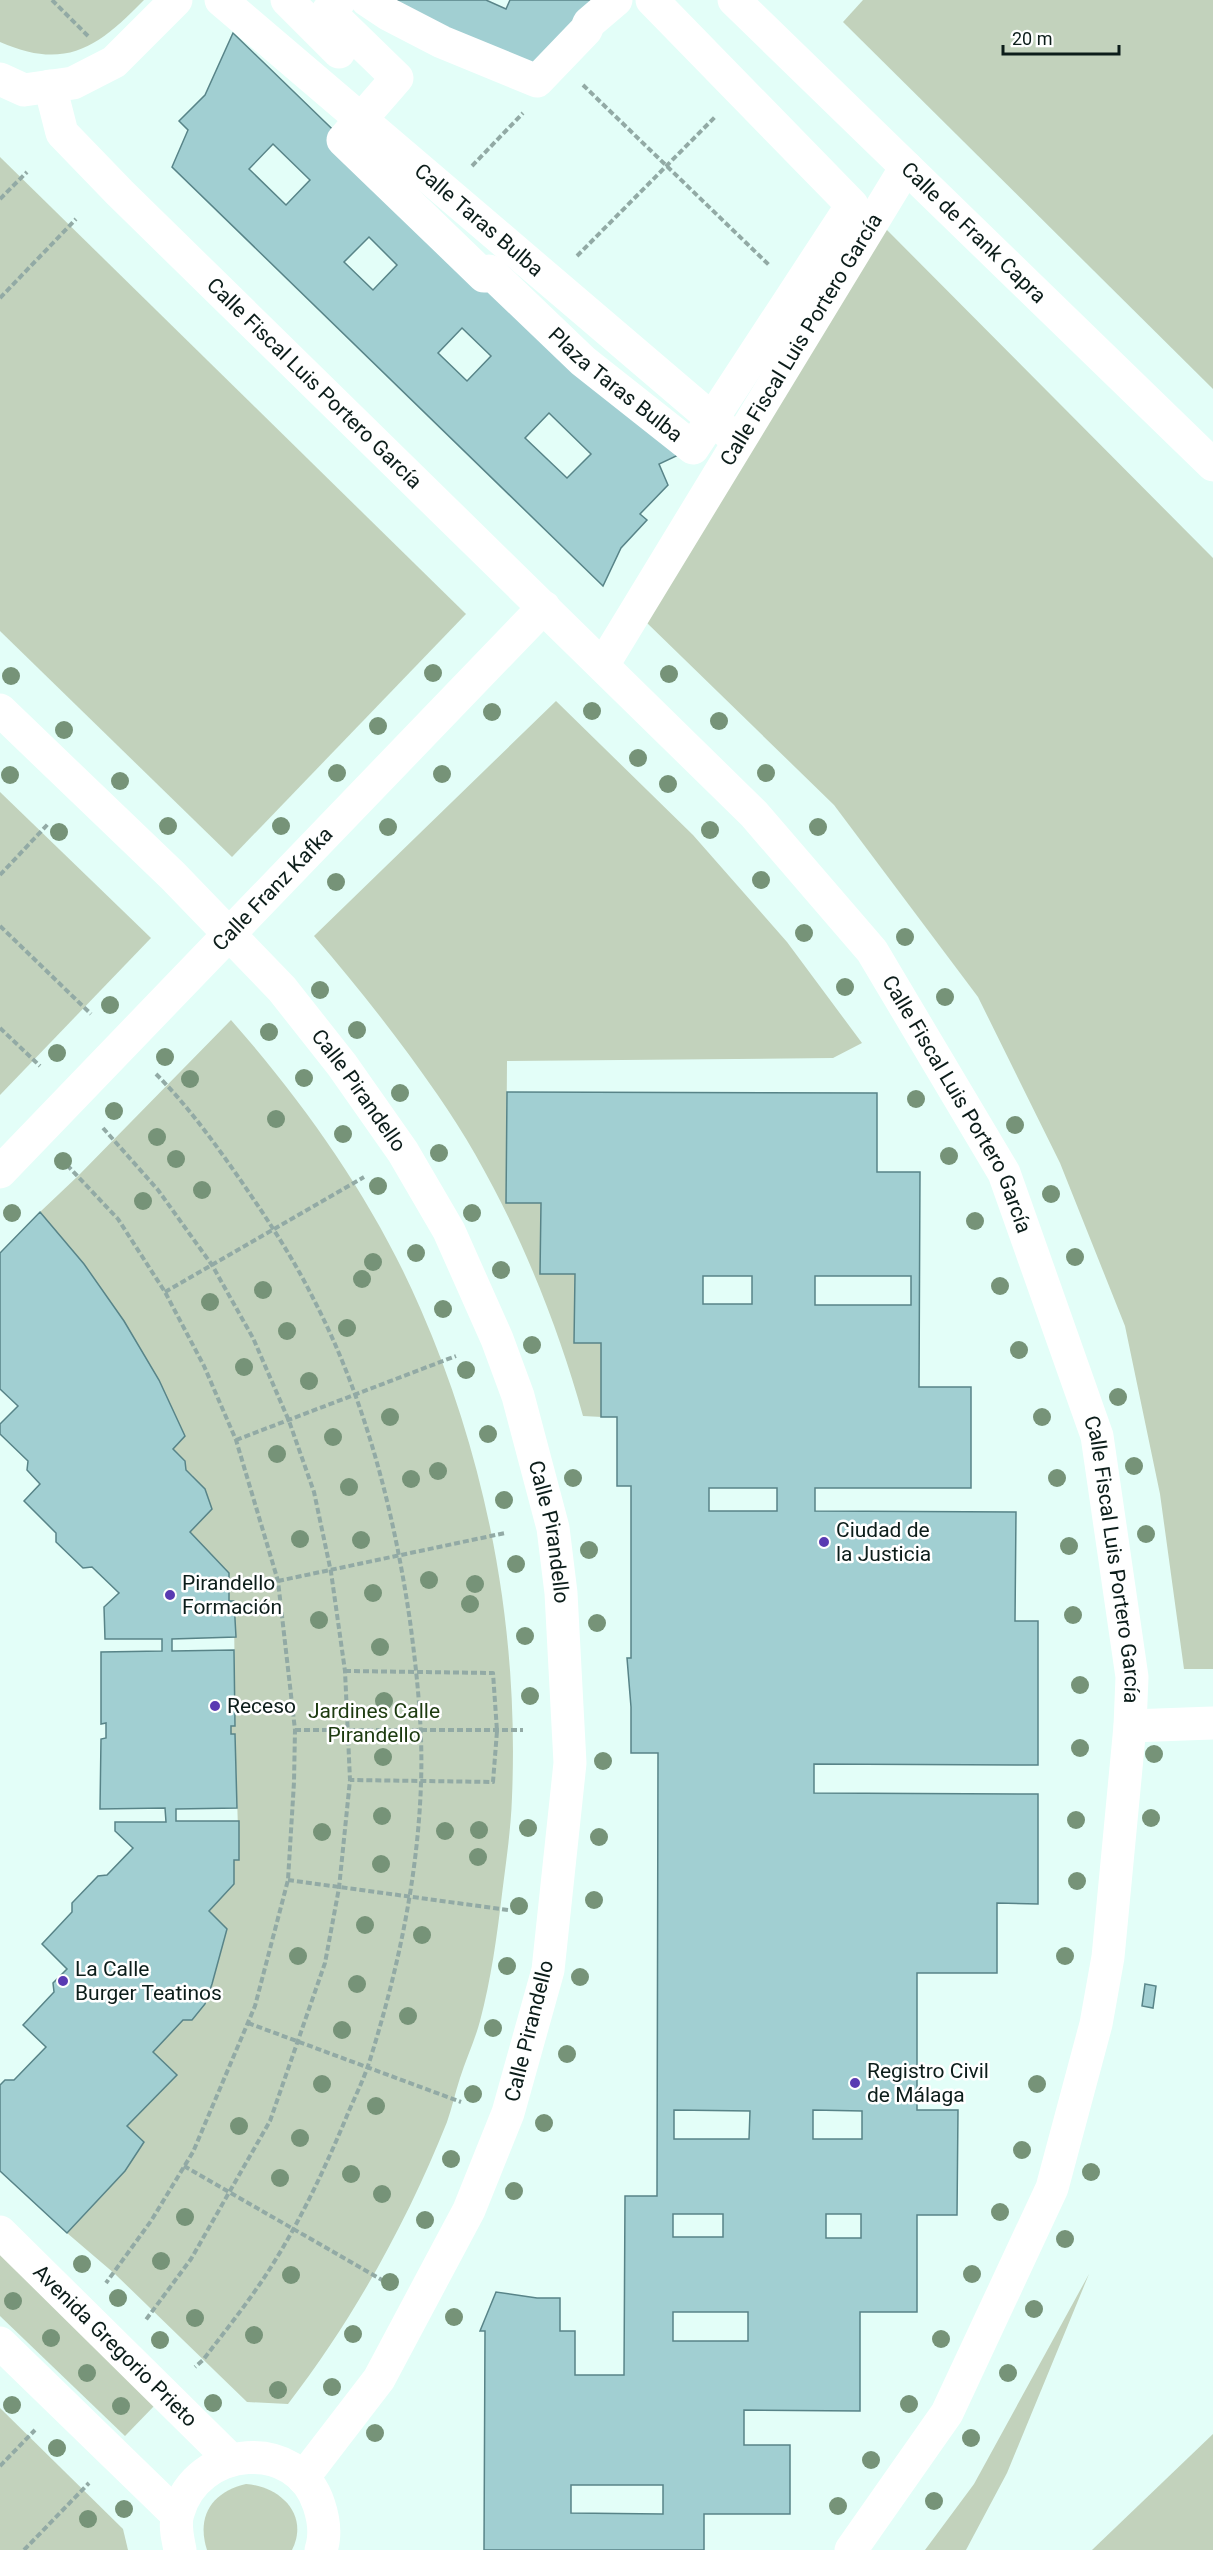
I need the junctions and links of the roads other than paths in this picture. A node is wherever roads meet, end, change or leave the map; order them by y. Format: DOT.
graph roads {
  1 [pos="176,0"];
  2 [pos="221,0"];
  3 [pos="287,0"];
  4 [pos="340,0"];
  5 [pos="367,0"];
  6 [pos="616,0"];
  7 [pos="652,0"];
  8 [pos="734,0"];
  9 [pos="0,79"];
  10 [pos="369,82"];
  11 [pos="50,86"];
  12 [pos="361,120"];
  13 [pos="906,167"];
  14 [pos="713,419"];
  15 [pos="738,441"];
  16 [pos="1213,465"];
  17 [pos="544,607"];
  18 [pos="603,665"];
  19 [pos="0,710"];
  20 [pos="229,934"];
  21 [pos="0,1172"];
  22 [pos="1213,1723"];
  23 [pos="1130,1726"];
  24 [pos="0,2232"];
  25 [pos="0,2343"];
  26 [pos="230,2459"];
  27 [pos="303,2478"];
  28 [pos="177,2515"];
  29 [pos="326,2547"];
  30 [pos="180,2550"];
  31 [pos="851,2550"];
  1 -- 11 [label="street"];
  2 -- 12 [label="street, Calle Taras Bulba"];
  3 -- 10 [label="street"];
  4 -- 12 [label="street, Plaza Taras Bulba"];
  5 -- 6 [label="street"];
  7 -- 14 [label="street, Plaza Taras Bulba"];
  8 -- 13 [label="street, Calle de Frank Capra"];
  9 -- 11 [label="street"];
  11 -- 17 [label="street, Calle Fiscal Luis Portero García"];
  12 -- 14 [label="street, Calle Taras Bulba"];
  12 -- 14 [label="street, Plaza Taras Bulba"];
  13 -- 15 [label="street, Calle Fiscal Luis Portero García"];
  13 -- 16 [label="street, Calle de Frank Capra"];
  14 -- 15 [label="street, Calle Taras Bulba"];
  15 -- 18 [label="street, Calle Fiscal Luis Portero García"];
  17 -- 18 [label="street, Calle Fiscal Luis Portero García"];
  17 -- 20 [label="street, Calle Franz Kafka"];
  18 -- 23 [label="street, Calle Fiscal Luis Portero García"];
  19 -- 20 [label="street, Calle Pirandello"];
  20 -- 21 [label="street, Calle Franz Kafka"];
  20 -- 27 [label="street, Calle Pirandello"];
  22 -- 23 [label="street"];
  23 -- 31 [label="street, Calle Fiscal Luis Portero García"];
  24 -- 26 [label="street, Avenida Gregorio Prieto"];
  25 -- 28 [label="street"];
  26 -- 27 [label="street"];
  26 -- 28 [label="street"];
  27 -- 29 [label="street"];
  28 -- 30 [label="street"];
}
